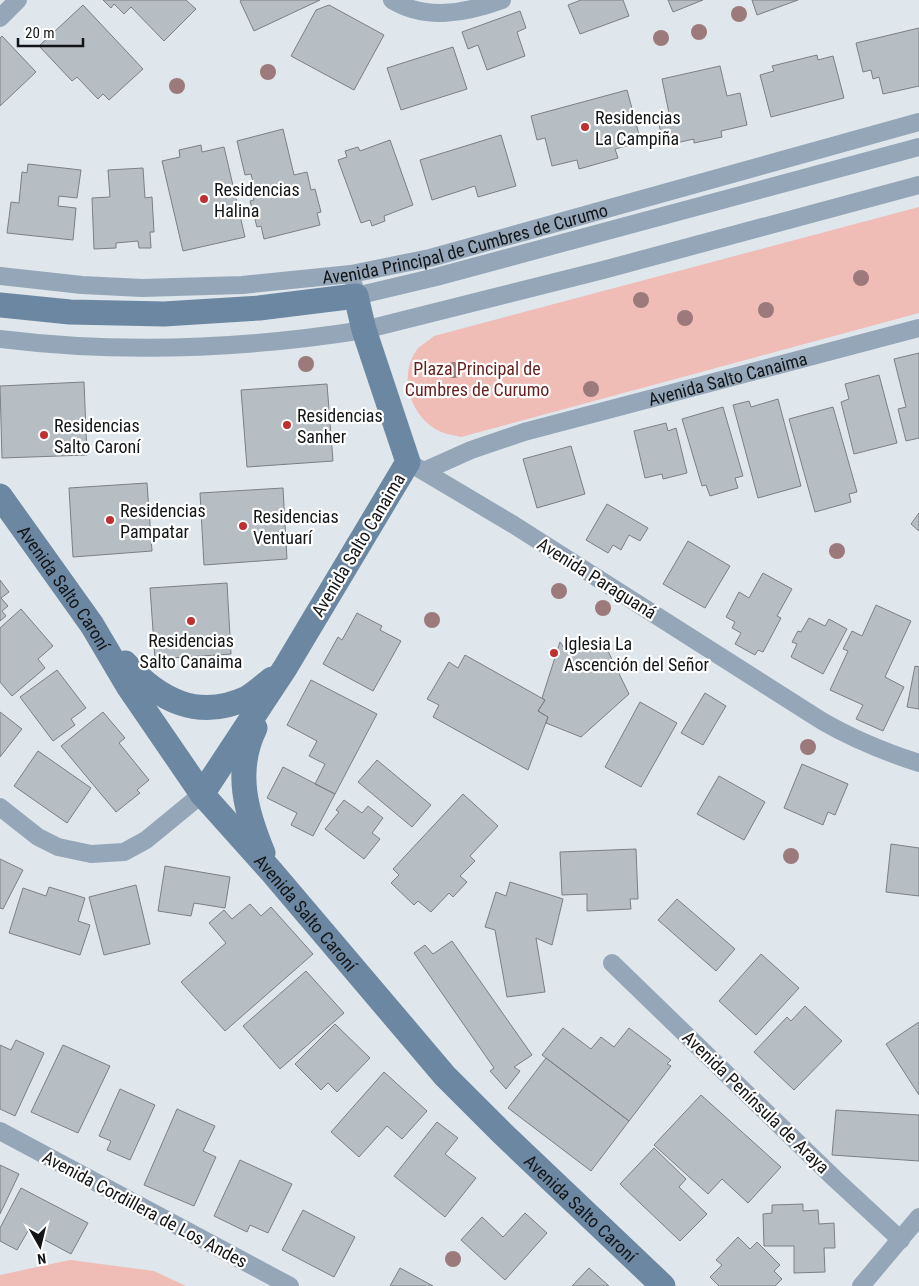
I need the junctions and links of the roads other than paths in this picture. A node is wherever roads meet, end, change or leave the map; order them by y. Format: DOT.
graph roads {
  1 [pos="18,0"];
  2 [pos="392,0"];
  3 [pos="502,0"];
  4 [pos="0,18"];
  5 [pos="919,122"];
  6 [pos="919,148"];
  7 [pos="919,185"];
  8 [pos="0,276"];
  9 [pos="354,285"];
  10 [pos="3,306"];
  11 [pos="919,328"];
  12 [pos="364,330"];
  13 [pos="0,339"];
  14 [pos="416,466"];
  15 [pos="0,496"];
  16 [pos="92,625"];
  17 [pos="285,668"];
  18 [pos="919,763"];
  19 [pos="202,794"];
  20 [pos="0,807"];
  21 [pos="271,871"];
  22 [pos="612,963"];
  23 [pos="0,1131"];
  24 [pos="919,1217"];
  25 [pos="901,1240"];
  26 [pos="290,1286"];
  27 [pos="663,1286"];
  28 [pos="861,1286"];
  1 -- 4 [label="street"];
  2 -- 3 [label="street"];
  5 -- 9 [label="street, Avenida Principal de Cumbres de Curumo"];
  6 -- 9 [label="street, Avenida Principal de Cumbres de Curumo"];
  7 -- 12 [label="street"];
  8 -- 9 [label="street, Avenida Principal de Cumbres de Curumo"];
  9 -- 10 [label="main road, Avenida Principal de Cumbres de Curumo"];
  9 -- 12 [label="main road, Avenida Salto Canaima"];
  11 -- 14 [label="street, Avenida Salto Canaima"];
  12 -- 13 [label="street"];
  12 -- 14 [label="main road, Avenida Salto Canaima"];
  14 -- 17 [label="main road, Avenida Salto Canaima"];
  14 -- 18 [label="street, Avenida Paraguaná"];
  15 -- 16 [label="main road, Avenida Salto Caroní"];
  16 -- 17 [label="main road"];
  16 -- 19 [label="main road, Avenida Salto Caroní"];
  17 -- 19 [label="main road, Avenida Salto Canaima"];
  17 -- 21 [label="main road"];
  19 -- 20 [label="street"];
  19 -- 21 [label="main road, Avenida Salto Caroní"];
  21 -- 27 [label="main road, Avenida Salto Caroní"];
  22 -- 25 [label="street, Avenida Península de Araya"];
  23 -- 26 [label="street, Avenida Cordillera de Los Andes"];
  24 -- 25 [label="street"];
  25 -- 28 [label="street"];
}
